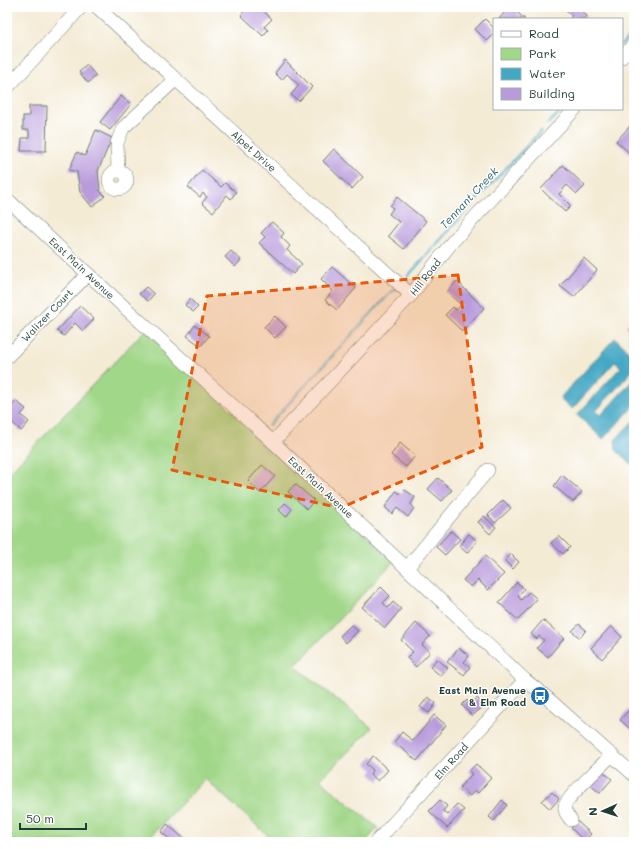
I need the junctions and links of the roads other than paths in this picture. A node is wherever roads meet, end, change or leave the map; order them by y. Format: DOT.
graph roads {
  1 [pos="81,7"];
  2 [pos="97,7"];
  3 [pos="634,44"];
  4 [pos="623,56"];
  5 [pos="176,79"];
  6 [pos="7,88"];
  7 [pos="574,110"];
  8 [pos="118,171"];
  9 [pos="7,199"];
  10 [pos="88,274"];
  11 [pos="412,294"];
  12 [pos="7,357"];
  13 [pos="273,442"];
  14 [pos="488,470"];
  15 [pos="407,568"];
  16 [pos="525,680"];
  17 [pos="612,755"];
  18 [pos="634,775"];
  19 [pos="571,820"];
  20 [pos="376,842"];
  1 -- 6 [label="street"];
  2 -- 5 [label="street, Alpet Drive"];
  3 -- 4 [label="street"];
  5 -- 8 [label="street"];
  5 -- 11 [label="street, Alpet Drive"];
  7 -- 11 [label="street, Hill Road"];
  9 -- 10 [label="street, East Main Avenue"];
  10 -- 12 [label="street, Walizer Court"];
  10 -- 13 [label="street, East Main Avenue"];
  11 -- 13 [label="street, Hill Road"];
  13 -- 15 [label="street, East Main Avenue"];
  14 -- 15 [label="street"];
  15 -- 16 [label="street, East Main Avenue"];
  16 -- 17 [label="street, East Main Avenue"];
  16 -- 20 [label="street, Elm Road"];
  17 -- 18 [label="street, East Main Avenue"];
  17 -- 19 [label="street"];
}
